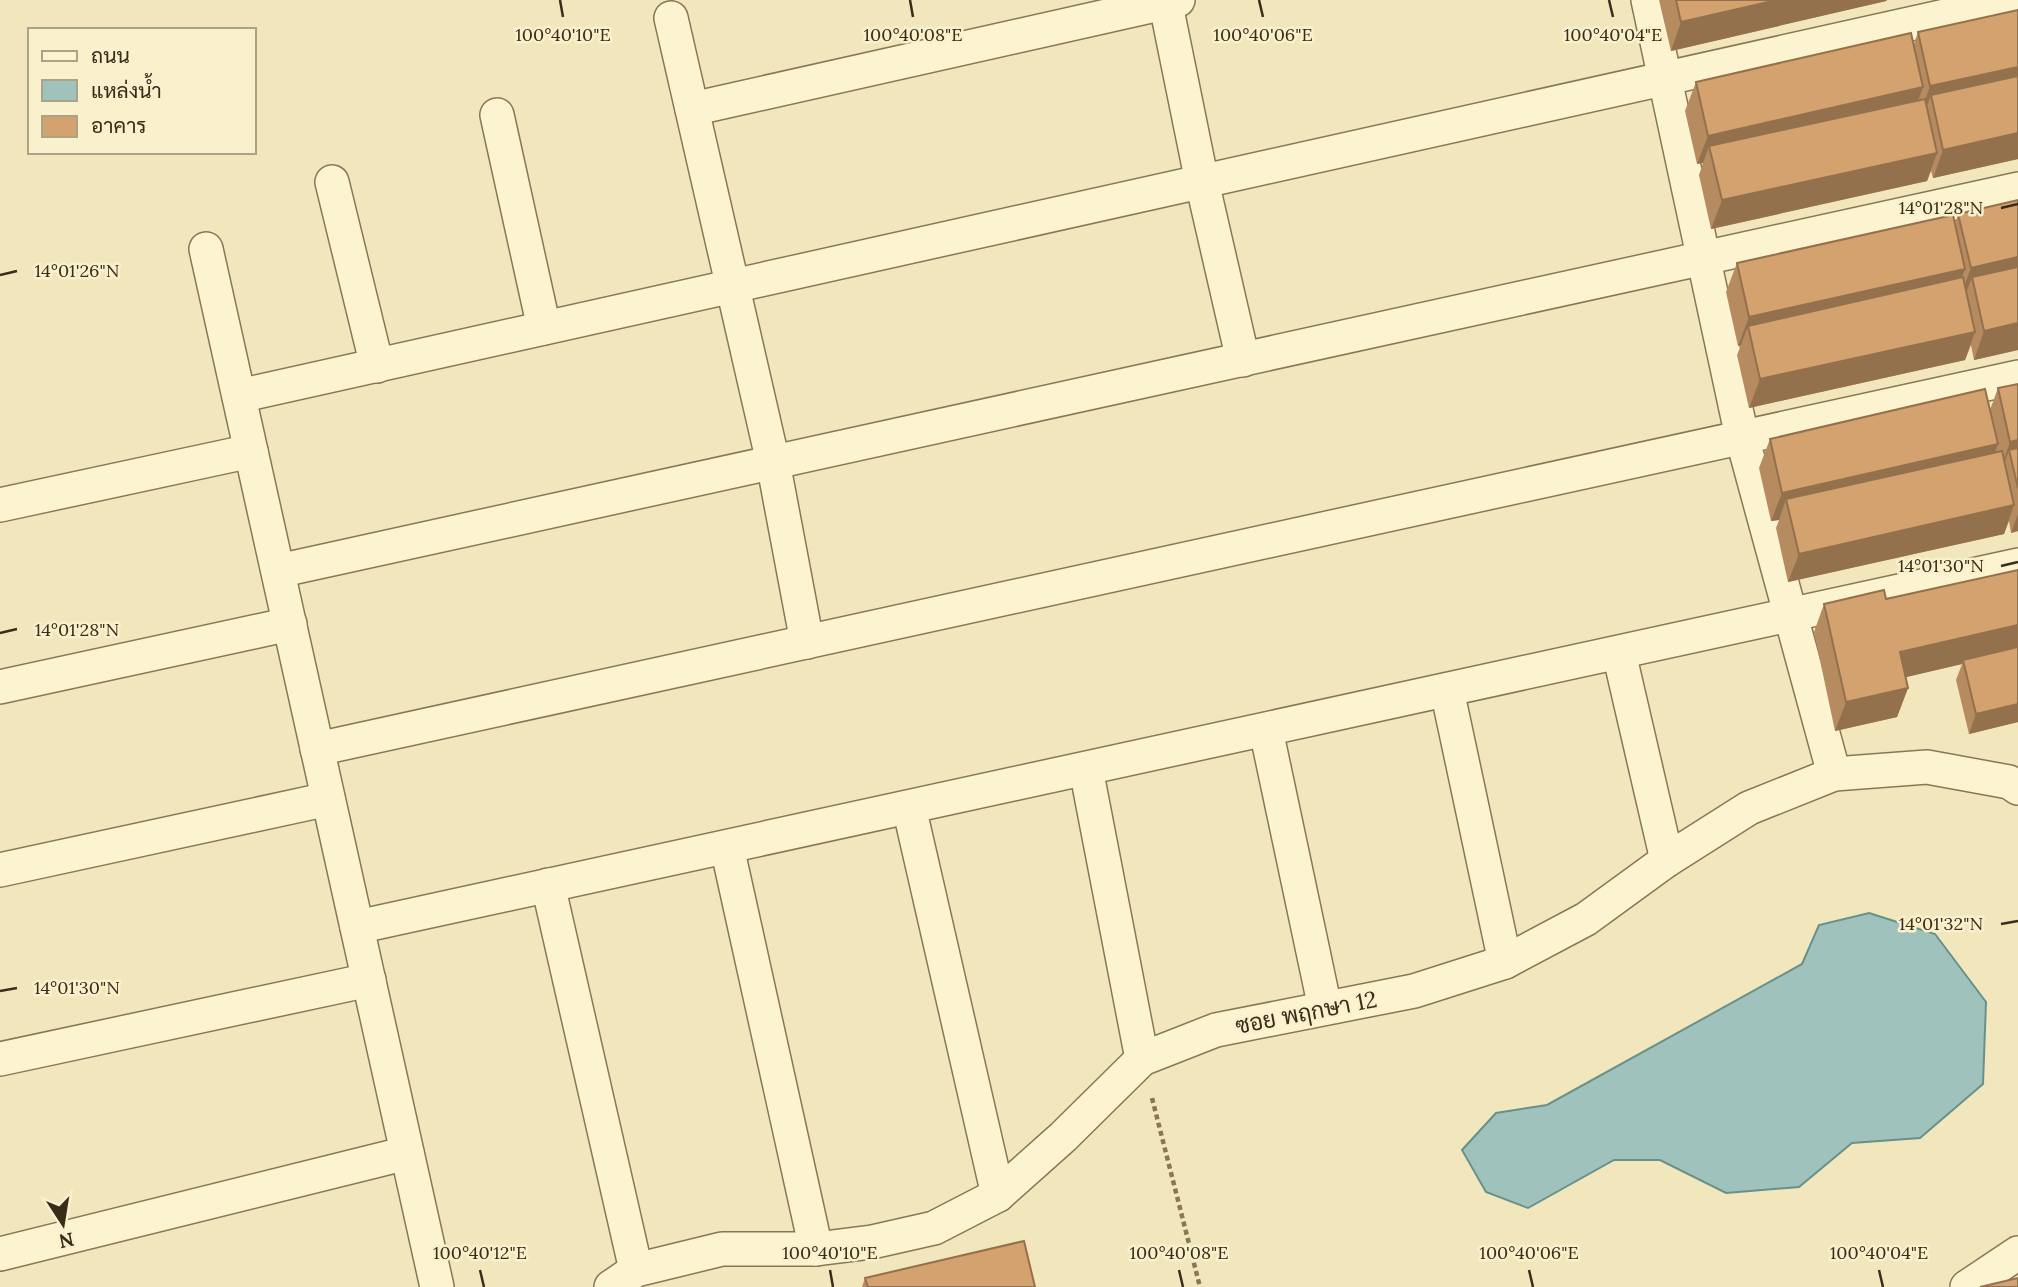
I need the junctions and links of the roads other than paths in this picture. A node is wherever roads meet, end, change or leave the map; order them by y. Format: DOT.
graph roads {
  1 [pos="1648,0"];
  2 [pos="2017,0"];
  3 [pos="1170,1"];
  4 [pos="671,18"];
  5 [pos="1666,78"];
  6 [pos="692,108"];
  7 [pos="497,115"];
  8 [pos="332,182"];
  9 [pos="1202,182"];
  10 [pos="2018,189"];
  11 [pos="206,249"];
  12 [pos="1704,258"];
  13 [pos="734,286"];
  14 [pos="544,328"];
  15 [pos="1243,359"];
  16 [pos="377,366"];
  17 [pos="2018,377"];
  18 [pos="239,396"];
  19 [pos="1742,437"];
  20 [pos="251,451"];
  21 [pos="773,461"];
  22 [pos="0,505"];
  23 [pos="2018,565"];
  24 [pos="278,571"];
  25 [pos="1789,614"];
  26 [pos="290,624"];
  27 [pos="807,642"];
  28 [pos="1619,653"];
  29 [pos="0,687"];
  30 [pos="1447,690"];
  31 [pos="1266,730"];
  32 [pos="317,749"];
  33 [pos="1086,769"];
  34 [pos="1835,774"];
  35 [pos="2015,783"];
  36 [pos="328,799"];
  37 [pos="909,807"];
  38 [pos="727,846"];
  39 [pos="1667,860"];
  40 [pos="0,870"];
  41 [pos="548,885"];
  42 [pos="357,927"];
  43 [pos="1505,962"];
  44 [pos="369,980"];
  45 [pos="1325,1008"];
  46 [pos="0,1059"];
  47 [pos="1142,1059"];
  48 [pos="407,1153"];
  49 [pos="998,1195"];
  50 [pos="816,1250"];
  51 [pos="2018,1253"];
  52 [pos="0,1254"];
  53 [pos="624,1279"];
  54 [pos="436,1287"];
  55 [pos="1968,1287"];
  1 -- 5 [label="street"];
  2 -- 5 [label="street"];
  3 -- 6 [label="street"];
  3 -- 9 [label="street"];
  4 -- 6 [label="street"];
  5 -- 9 [label="street"];
  5 -- 12 [label="street"];
  6 -- 13 [label="street"];
  7 -- 14 [label="street"];
  8 -- 16 [label="street"];
  9 -- 13 [label="street"];
  9 -- 15 [label="street"];
  10 -- 12 [label="street"];
  11 -- 18 [label="street"];
  12 -- 15 [label="street"];
  12 -- 19 [label="street"];
  13 -- 14 [label="street"];
  13 -- 21 [label="street"];
  14 -- 16 [label="street"];
  15 -- 21 [label="street"];
  16 -- 18 [label="street"];
  17 -- 19 [label="street"];
  18 -- 20 [label="street"];
  19 -- 25 [label="street"];
  19 -- 27 [label="street"];
  20 -- 22 [label="street"];
  20 -- 24 [label="street"];
  21 -- 24 [label="street"];
  21 -- 27 [label="street"];
  23 -- 25 [label="street"];
  24 -- 26 [label="street"];
  25 -- 28 [label="street"];
  25 -- 34 [label="street"];
  26 -- 29 [label="street"];
  26 -- 32 [label="street"];
  27 -- 32 [label="street"];
  28 -- 30 [label="street"];
  28 -- 39 [label="street"];
  30 -- 31 [label="street"];
  30 -- 43 [label="street"];
  31 -- 33 [label="street"];
  31 -- 45 [label="street"];
  32 -- 36 [label="street"];
  33 -- 37 [label="street"];
  33 -- 47 [label="street"];
  34 -- 35 [label="street, ซอย พฤกษา 12"];
  34 -- 39 [label="street, ซอย พฤกษา 12"];
  36 -- 40 [label="street"];
  36 -- 42 [label="street"];
  37 -- 38 [label="street"];
  37 -- 49 [label="street"];
  38 -- 41 [label="street"];
  38 -- 50 [label="street"];
  39 -- 43 [label="street, ซอย พฤกษา 12"];
  41 -- 42 [label="street"];
  41 -- 53 [label="street"];
  42 -- 44 [label="street"];
  43 -- 45 [label="street, ซอย พฤกษา 12"];
  44 -- 46 [label="street"];
  44 -- 48 [label="street"];
  45 -- 47 [label="street, ซอย พฤกษา 12"];
  47 -- 49 [label="street, ซอย พฤกษา 12"];
  48 -- 52 [label="street"];
  48 -- 54 [label="street"];
  49 -- 50 [label="street, ซอย พฤกษา 12"];
  50 -- 53 [label="street, ซอย พฤกษา 12"];
  51 -- 55 [label="street"];
}
